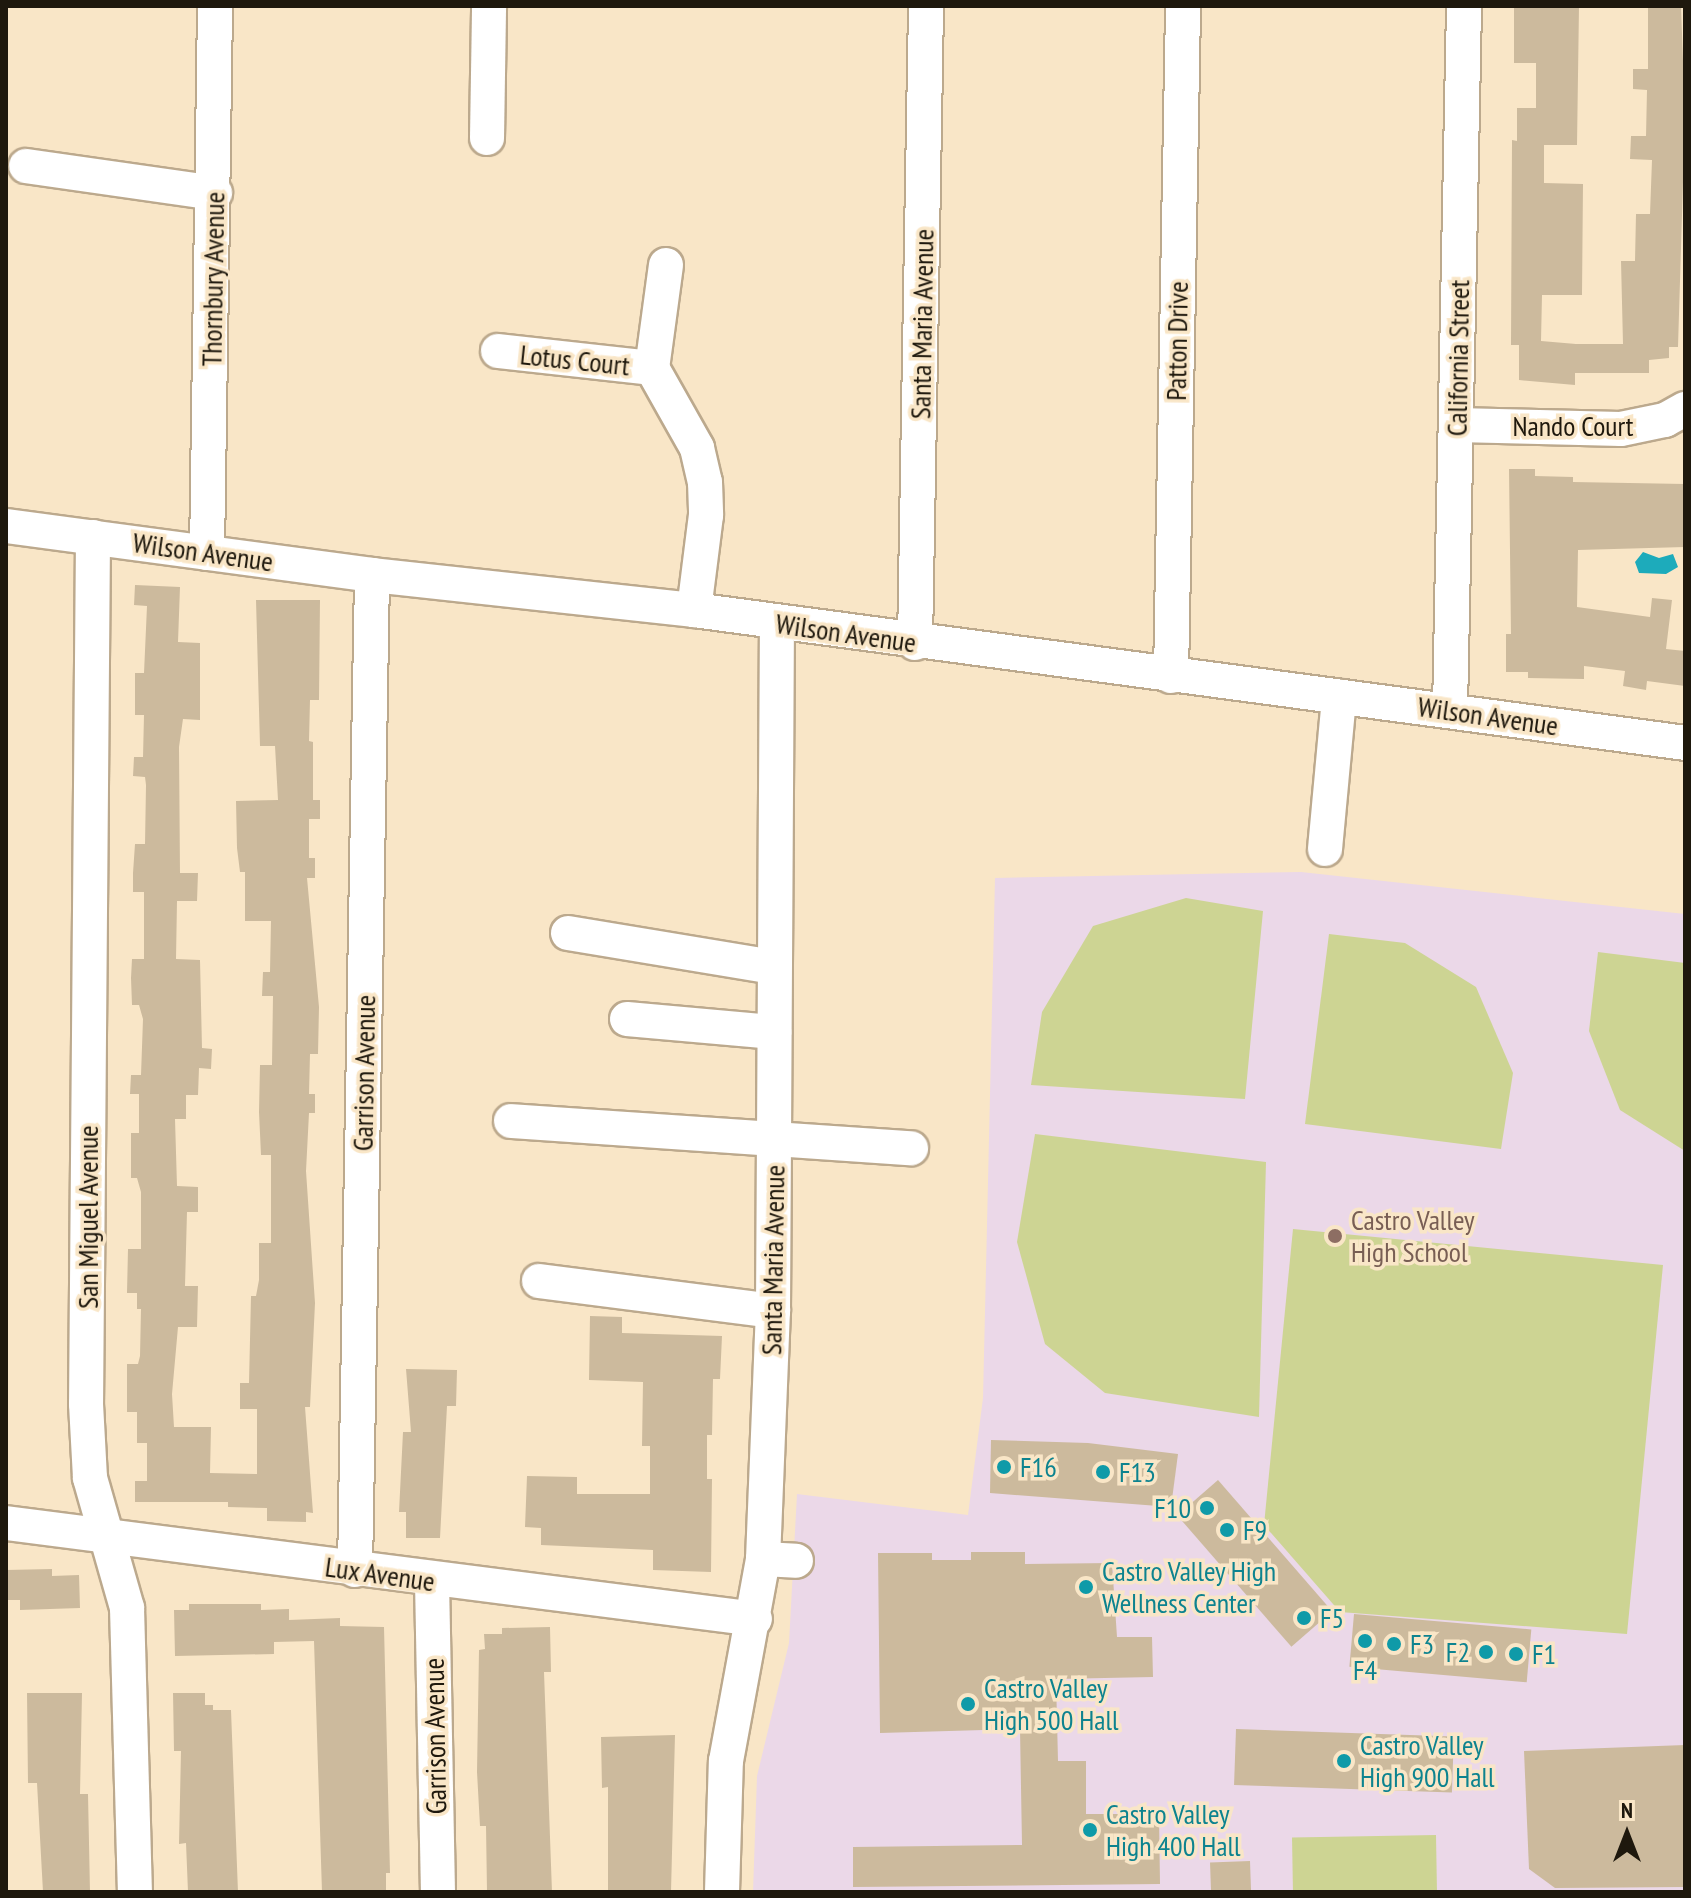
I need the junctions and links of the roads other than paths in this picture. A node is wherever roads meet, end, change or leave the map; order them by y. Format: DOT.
graph roads {
  1 [pos="215,6"];
  2 [pos="489,6"];
  3 [pos="926,6"];
  4 [pos="1183,6"];
  5 [pos="1464,6"];
  6 [pos="487,138"];
  7 [pos="26,166"];
  8 [pos="215,193"];
  9 [pos="666,265"];
  10 [pos="498,351"];
  11 [pos="652,368"];
  12 [pos="1685,409"];
  13 [pos="1457,425"];
  14 [pos="6,526"];
  15 [pos="93,537"];
  16 [pos="207,553"];
  17 [pos="372,575"];
  18 [pos="694,610"];
  19 [pos="777,625"];
  20 [pos="915,643"];
  21 [pos="1171,676"];
  22 [pos="1339,697"];
  23 [pos="1450,710"];
  24 [pos="1685,743"];
  25 [pos="1325,849"];
  26 [pos="568,933"];
  27 [pos="773,967"];
  28 [pos="627,1019"];
  29 [pos="774,1032"];
  30 [pos="511,1121"];
  31 [pos="775,1135"];
  32 [pos="911,1148"];
  33 [pos="539,1281"];
  34 [pos="773,1311"];
  35 [pos="6,1523"];
  36 [pos="106,1537"];
  37 [pos="355,1570"];
  38 [pos="432,1581"];
  39 [pos="755,1619"];
  40 [pos="135,1892"];
  41 [pos="438,1892"];
  42 [pos="722,1892"];
  1 -- 8 [label="street, Thornbury Avenue"];
  2 -- 6 [label="street"];
  3 -- 20 [label="street, Santa Maria Avenue"];
  4 -- 21 [label="street, Patton Drive"];
  5 -- 13 [label="street, California Street"];
  7 -- 8 [label="street"];
  8 -- 16 [label="street, Thornbury Avenue"];
  9 -- 11 [label="street"];
  10 -- 11 [label="street, Lotus Court"];
  11 -- 18 [label="street"];
  12 -- 13 [label="street, Nando Court"];
  13 -- 23 [label="street, California Street"];
  14 -- 15 [label="street, Wilson Avenue"];
  15 -- 16 [label="street, Wilson Avenue"];
  15 -- 36 [label="street, San Miguel Avenue"];
  16 -- 17 [label="street, Wilson Avenue"];
  17 -- 18 [label="street, Wilson Avenue"];
  17 -- 37 [label="street, Garrison Avenue"];
  18 -- 19 [label="street, Wilson Avenue"];
  19 -- 20 [label="street, Wilson Avenue"];
  19 -- 27 [label="street, Santa Maria Avenue"];
  20 -- 21 [label="street, Wilson Avenue"];
  21 -- 22 [label="street, Wilson Avenue"];
  22 -- 23 [label="street, Wilson Avenue"];
  22 -- 25 [label="street"];
  23 -- 24 [label="street, Wilson Avenue"];
  26 -- 27 [label="street"];
  27 -- 29 [label="street, Santa Maria Avenue"];
  28 -- 29 [label="street"];
  29 -- 31 [label="street, Santa Maria Avenue"];
  30 -- 31 [label="street"];
  31 -- 32 [label="street"];
  31 -- 34 [label="street, Santa Maria Avenue"];
  33 -- 34 [label="street"];
  34 -- 39 [label="street, Santa Maria Avenue"];
  35 -- 36 [label="street, Lux Avenue"];
  36 -- 37 [label="street, Lux Avenue"];
  36 -- 40 [label="street, San Miguel Avenue"];
  37 -- 38 [label="street, Lux Avenue"];
  38 -- 39 [label="street, Lux Avenue"];
  38 -- 41 [label="street, Garrison Avenue"];
  39 -- 42 [label="street, Santa Maria Avenue"];
}
